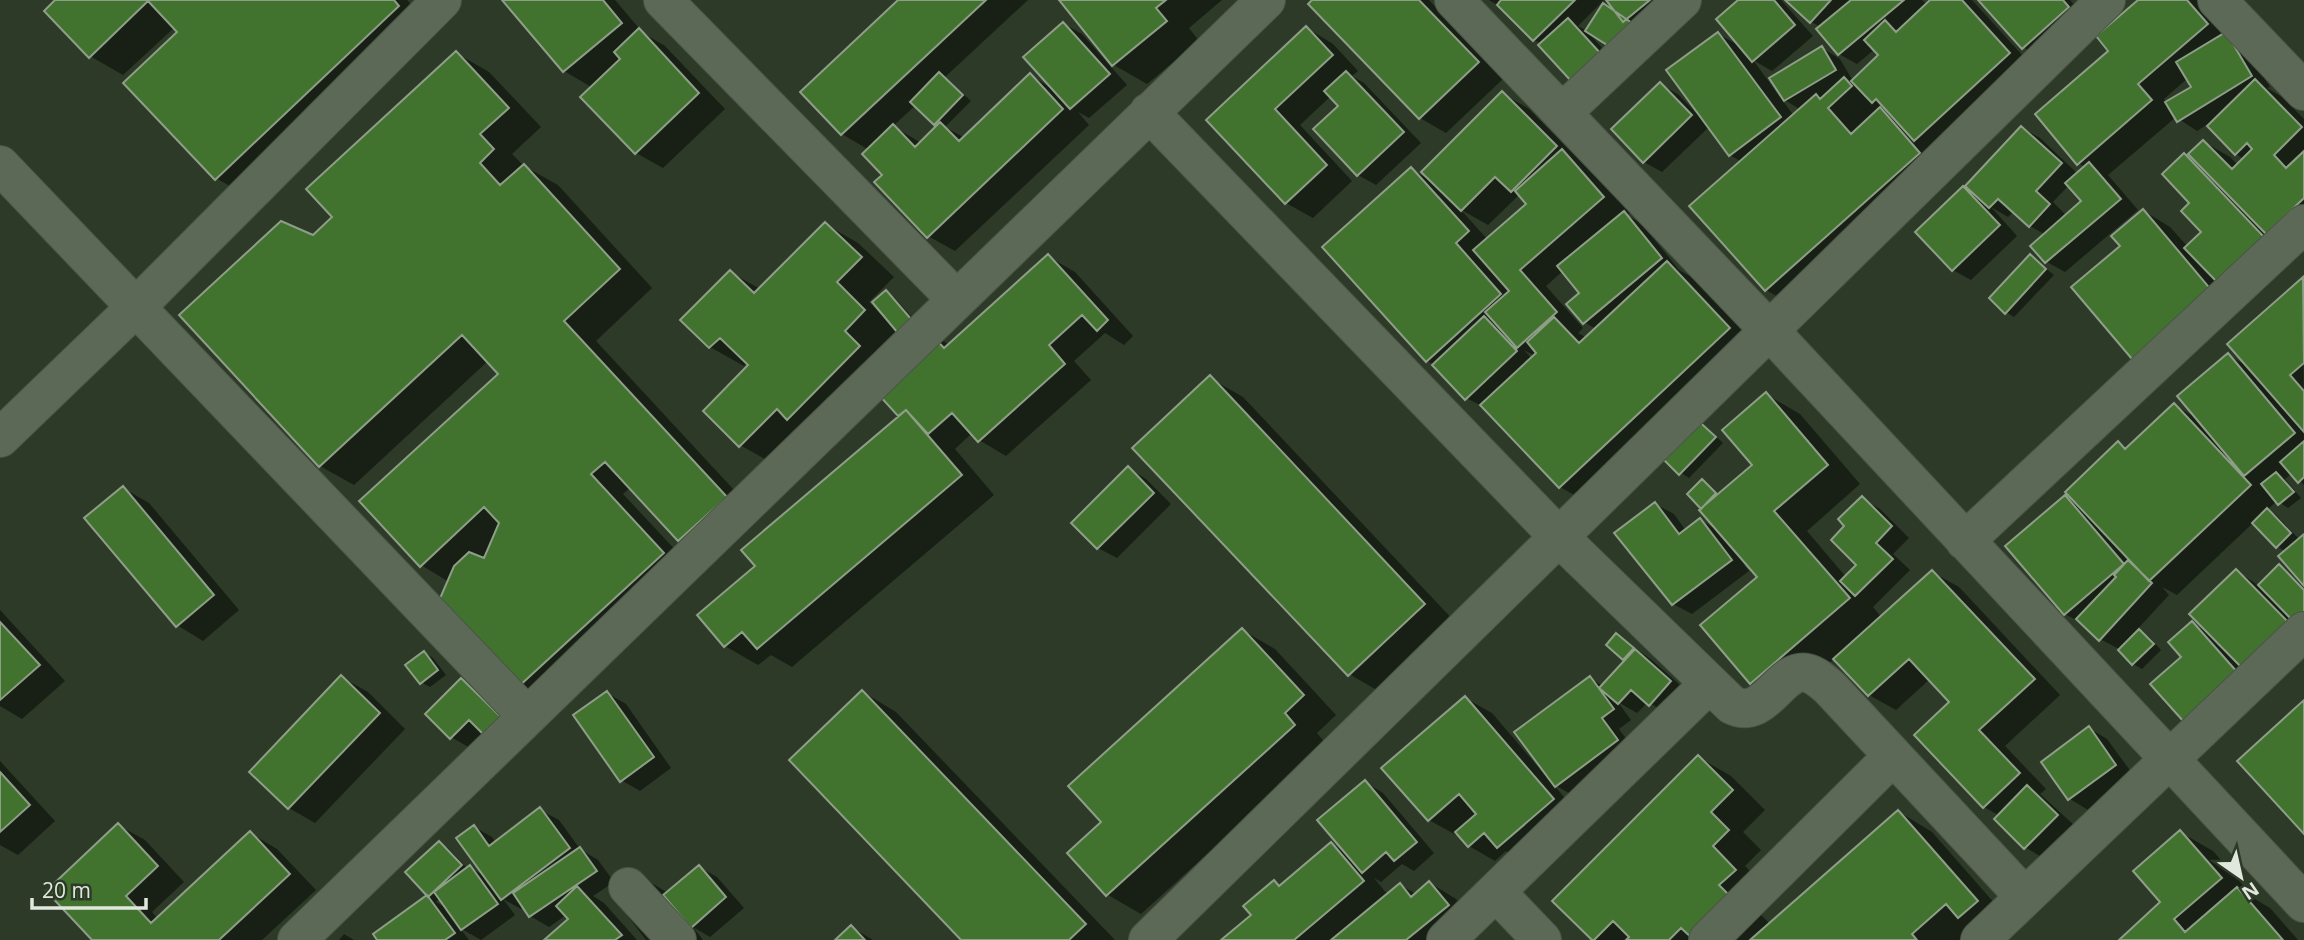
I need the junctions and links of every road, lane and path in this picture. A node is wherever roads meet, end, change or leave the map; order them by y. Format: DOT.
graph roads {
  1 [pos="442,0"];
  2 [pos="663,0"];
  3 [pos="1266,0"];
  4 [pos="1454,0"];
  5 [pos="1682,0"];
  6 [pos="2106,0"];
  7 [pos="2217,0"];
  8 [pos="2304,90"];
  9 [pos="1149,112"];
  10 [pos="1563,112"];
  11 [pos="0,165"];
  12 [pos="2304,224"];
  13 [pos="956,299"];
  14 [pos="136,307"];
  15 [pos="1770,331"];
  16 [pos="0,438"];
  17 [pos="1559,537"];
  18 [pos="1965,541"];
  19 [pos="2304,631"];
  20 [pos="1709,684"];
  21 [pos="527,716"];
  22 [pos="1893,757"];
  23 [pos="2168,759"];
  24 [pos="628,887"];
  25 [pos="1496,892"];
  26 [pos="2025,897"];
  27 [pos="2304,903"];
  28 [pos="297,940"];
  29 [pos="677,940"];
  30 [pos="1148,940"];
  31 [pos="1446,940"];
  32 [pos="1542,940"];
  33 [pos="1708,940"];
  34 [pos="1980,940"];
  1 -- 14 [label="street"];
  2 -- 13 [label="street"];
  3 -- 9 [label="street"];
  4 -- 10 [label="street"];
  5 -- 10 [label="street"];
  6 -- 15 [label="street"];
  7 -- 8 [label="street"];
  9 -- 13 [label="street"];
  9 -- 17 [label="street"];
  10 -- 15 [label="street"];
  11 -- 14 [label="street"];
  12 -- 18 [label="street"];
  13 -- 21 [label="street"];
  14 -- 16 [label="street"];
  14 -- 21 [label="street"];
  15 -- 17 [label="street"];
  15 -- 18 [label="street"];
  17 -- 20 [label="street"];
  17 -- 30 [label="street"];
  18 -- 23 [label="street"];
  19 -- 23 [label="street"];
  20 -- 22 [label="street"];
  20 -- 25 [label="street"];
  21 -- 28 [label="street"];
  22 -- 26 [label="street"];
  22 -- 33 [label="street"];
  23 -- 26 [label="street"];
  23 -- 27 [label="street"];
  24 -- 29 [label="street"];
  25 -- 31 [label="street"];
  25 -- 32 [label="street"];
  26 -- 34 [label="street"];
}
